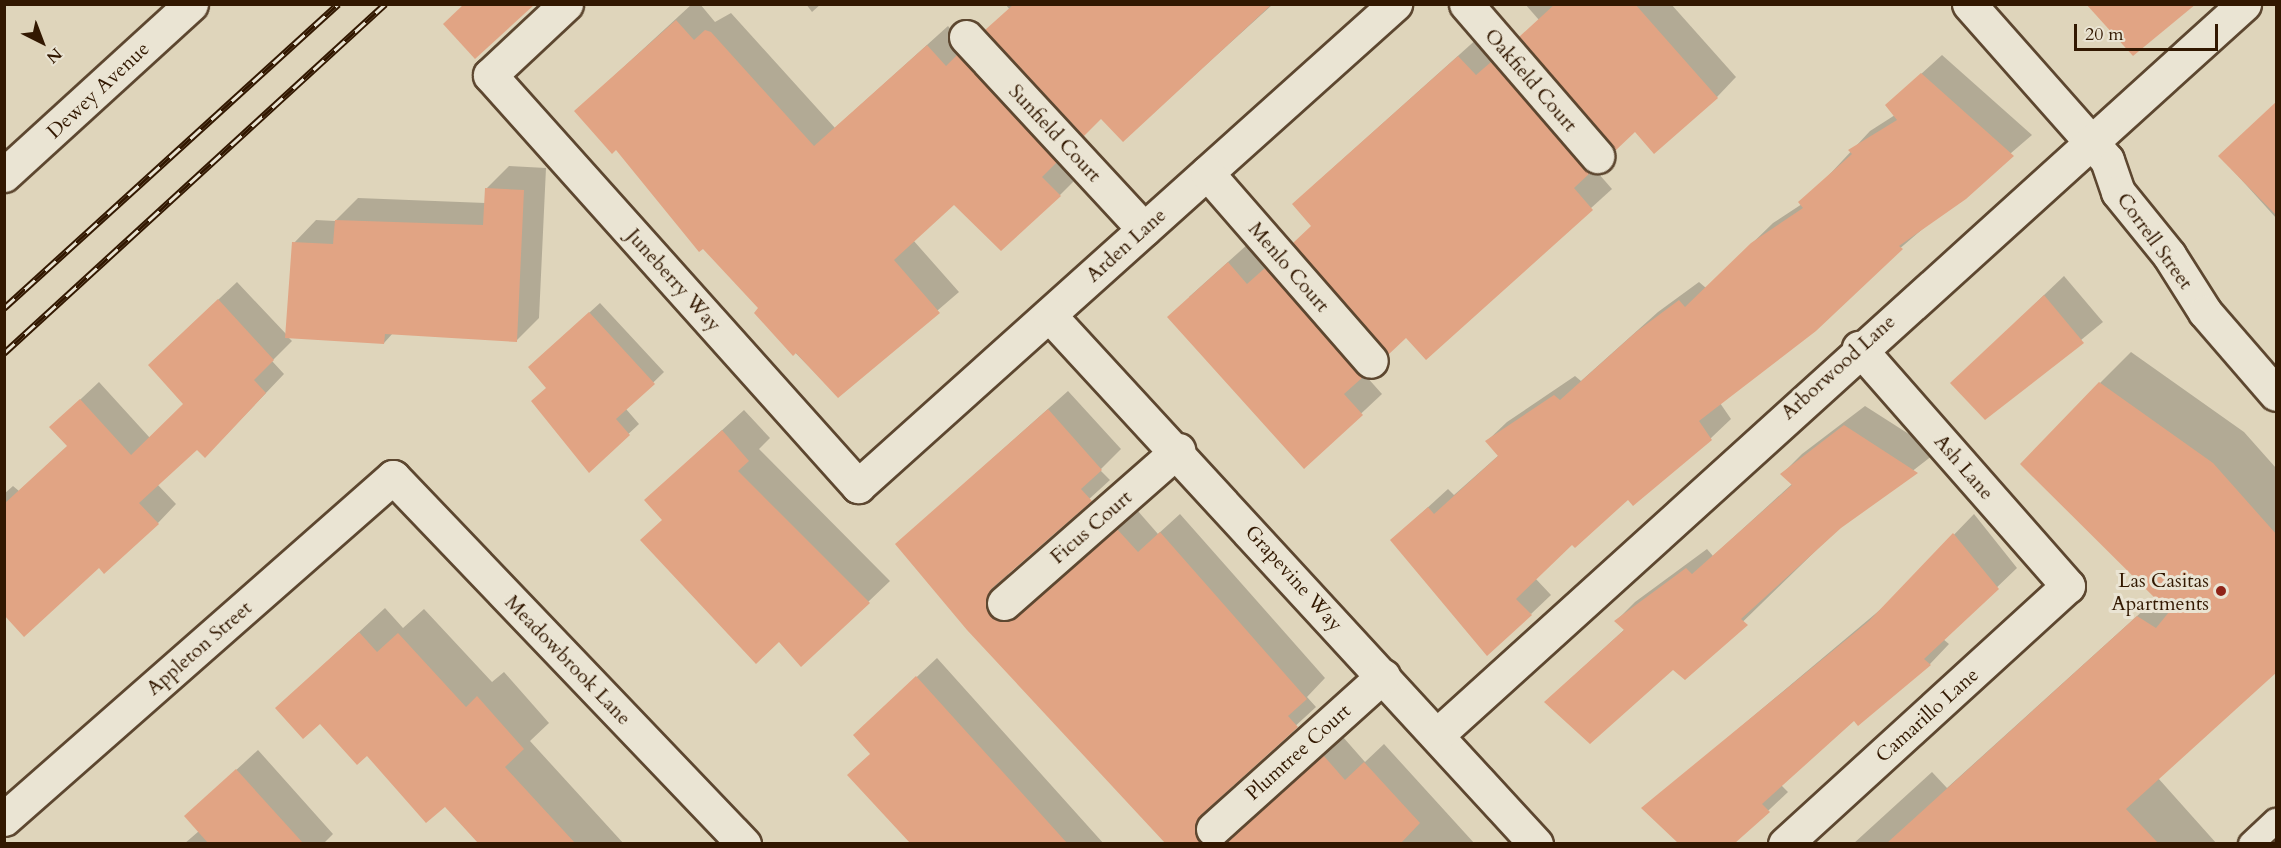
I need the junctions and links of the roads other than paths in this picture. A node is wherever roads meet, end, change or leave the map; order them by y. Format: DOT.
graph roads {
  1 [pos="191,4"];
  2 [pos="566,4"];
  3 [pos="1466,4"];
  4 [pos="1969,4"];
  5 [pos="2244,4"];
  6 [pos="1375,11"];
  7 [pos="966,37"];
  8 [pos="2090,141"];
  9 [pos="1597,156"];
  10 [pos="1207,172"];
  11 [pos="4,175"];
  12 [pos="1144,229"];
  13 [pos="1049,315"];
  14 [pos="1859,348"];
  15 [pos="1371,361"];
  16 [pos="2277,394"];
  17 [pos="1178,450"];
  18 [pos="393,477"];
  19 [pos="858,486"];
  20 [pos="2068,586"];
  21 [pos="1004,603"];
  22 [pos="1383,676"];
  23 [pos="1437,735"];
  24 [pos="4,819"];
  25 [pos="2277,821"];
  26 [pos="1213,829"];
  27 [pos="744,843"];
  28 [pos="1536,843"];
  29 [pos="1785,843"];
  30 [pos="2251,843"];
  1 -- 11 [label="street, Dewey Avenue"];
  2 -- 19 [label="street, Juneberry Way"];
  3 -- 9 [label="street, Oakfield Court"];
  4 -- 8 [label="street, Correll Street"];
  5 -- 8 [label="street, Arborwood Lane"];
  6 -- 10 [label="street, Arden Lane"];
  7 -- 12 [label="street, Sunfield Court"];
  8 -- 14 [label="street, Arborwood Lane"];
  8 -- 16 [label="street, Correll Street"];
  10 -- 12 [label="street, Arden Lane"];
  10 -- 15 [label="street, Menlo Court"];
  12 -- 13 [label="street, Arden Lane"];
  13 -- 17 [label="street, Grapevine Way"];
  13 -- 19 [label="street, Arden Lane"];
  14 -- 20 [label="street, Ash Lane"];
  14 -- 23 [label="street, Arborwood Lane"];
  17 -- 21 [label="street, Ficus Court"];
  17 -- 22 [label="street, Grapevine Way"];
  18 -- 24 [label="street, Appleton Street"];
  18 -- 27 [label="street, Meadowbrook Lane"];
  20 -- 29 [label="street, Camarillo Lane"];
  22 -- 23 [label="street, Grapevine Way"];
  22 -- 26 [label="street, Plumtree Court"];
  23 -- 28 [label="street, Grapevine Way"];
  25 -- 30 [label="lane"];
}
